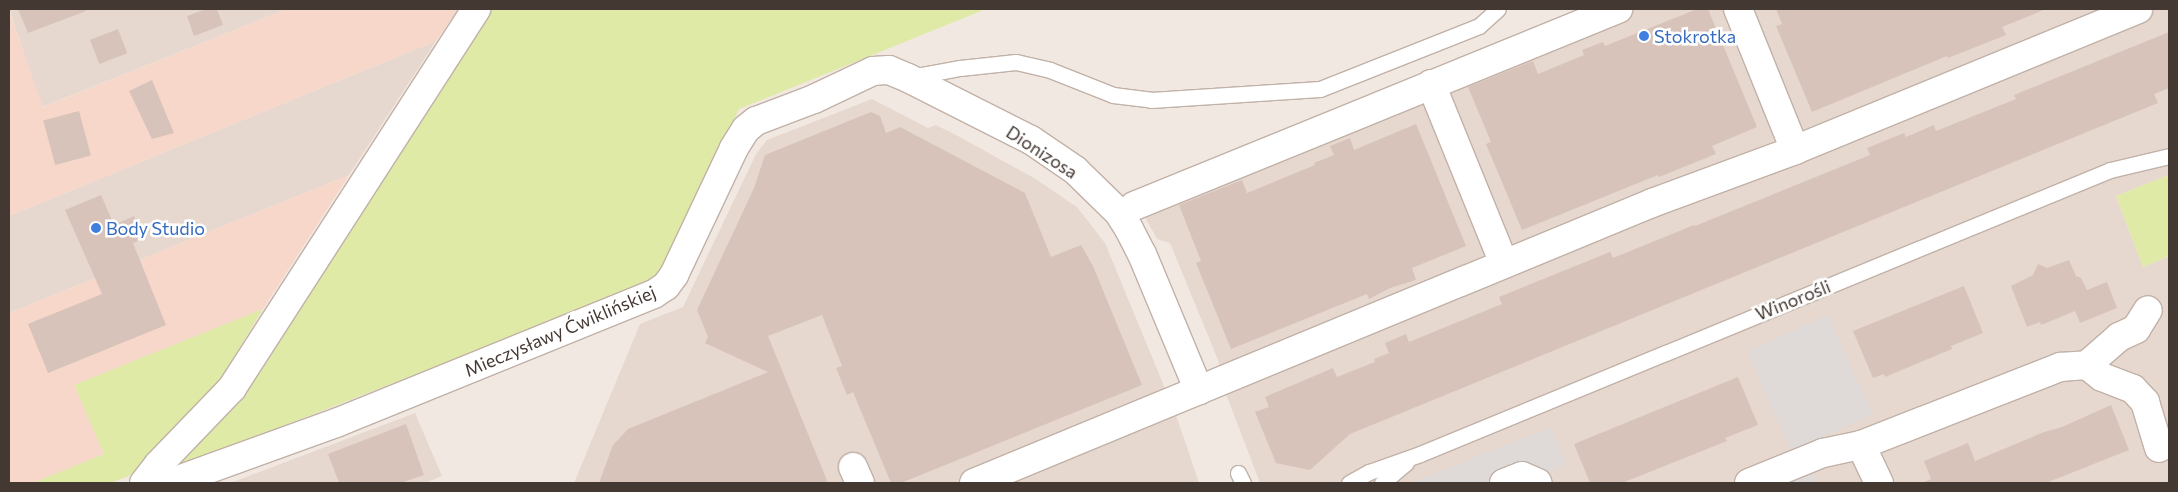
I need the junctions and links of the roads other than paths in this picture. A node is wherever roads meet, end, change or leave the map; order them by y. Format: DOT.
graph roads {
  1 [pos="476,9"];
  2 [pos="1498,9"];
  3 [pos="1618,9"];
  4 [pos="1738,9"];
  5 [pos="2138,9"];
  6 [pos="2083,18"];
  7 [pos="898,74"];
  8 [pos="1431,84"];
  9 [pos="1795,150"];
  10 [pos="2169,156"];
  11 [pos="1134,206"];
  12 [pos="1504,264"];
  13 [pos="2148,310"];
  14 [pos="2087,365"];
  15 [pos="1199,391"];
  16 [pos="1860,445"];
  17 [pos="2159,448"];
  18 [pos="1420,454"];
  19 [pos="144,483"];
  20 [pos="170,483"];
  21 [pos="974,483"];
  22 [pos="1349,483"];
  23 [pos="1382,483"];
  24 [pos="1504,483"];
  25 [pos="1538,483"];
  26 [pos="1749,483"];
  27 [pos="1879,483"];
  1 -- 19 [label="street"];
  2 -- 7 [label="lane"];
  3 -- 8 [label="street"];
  4 -- 9 [label="street"];
  5 -- 6 [label="street"];
  6 -- 9 [label="street"];
  7 -- 15 [label="street, Dionizosa"];
  7 -- 20 [label="street, Mieczysławy Ćwiklińskiej"];
  8 -- 11 [label="street"];
  8 -- 12 [label="street"];
  9 -- 12 [label="street"];
  10 -- 18 [label="lane, Winorośli"];
  12 -- 15 [label="street"];
  13 -- 14 [label="street"];
  14 -- 16 [label="street"];
  14 -- 17 [label="street"];
  15 -- 21 [label="street"];
  16 -- 26 [label="street"];
  16 -- 27 [label="street"];
  18 -- 22 [label="lane, Winorośli"];
  18 -- 23 [label="lane, Winorośli"];
  24 -- 25 [label="street"];
}
